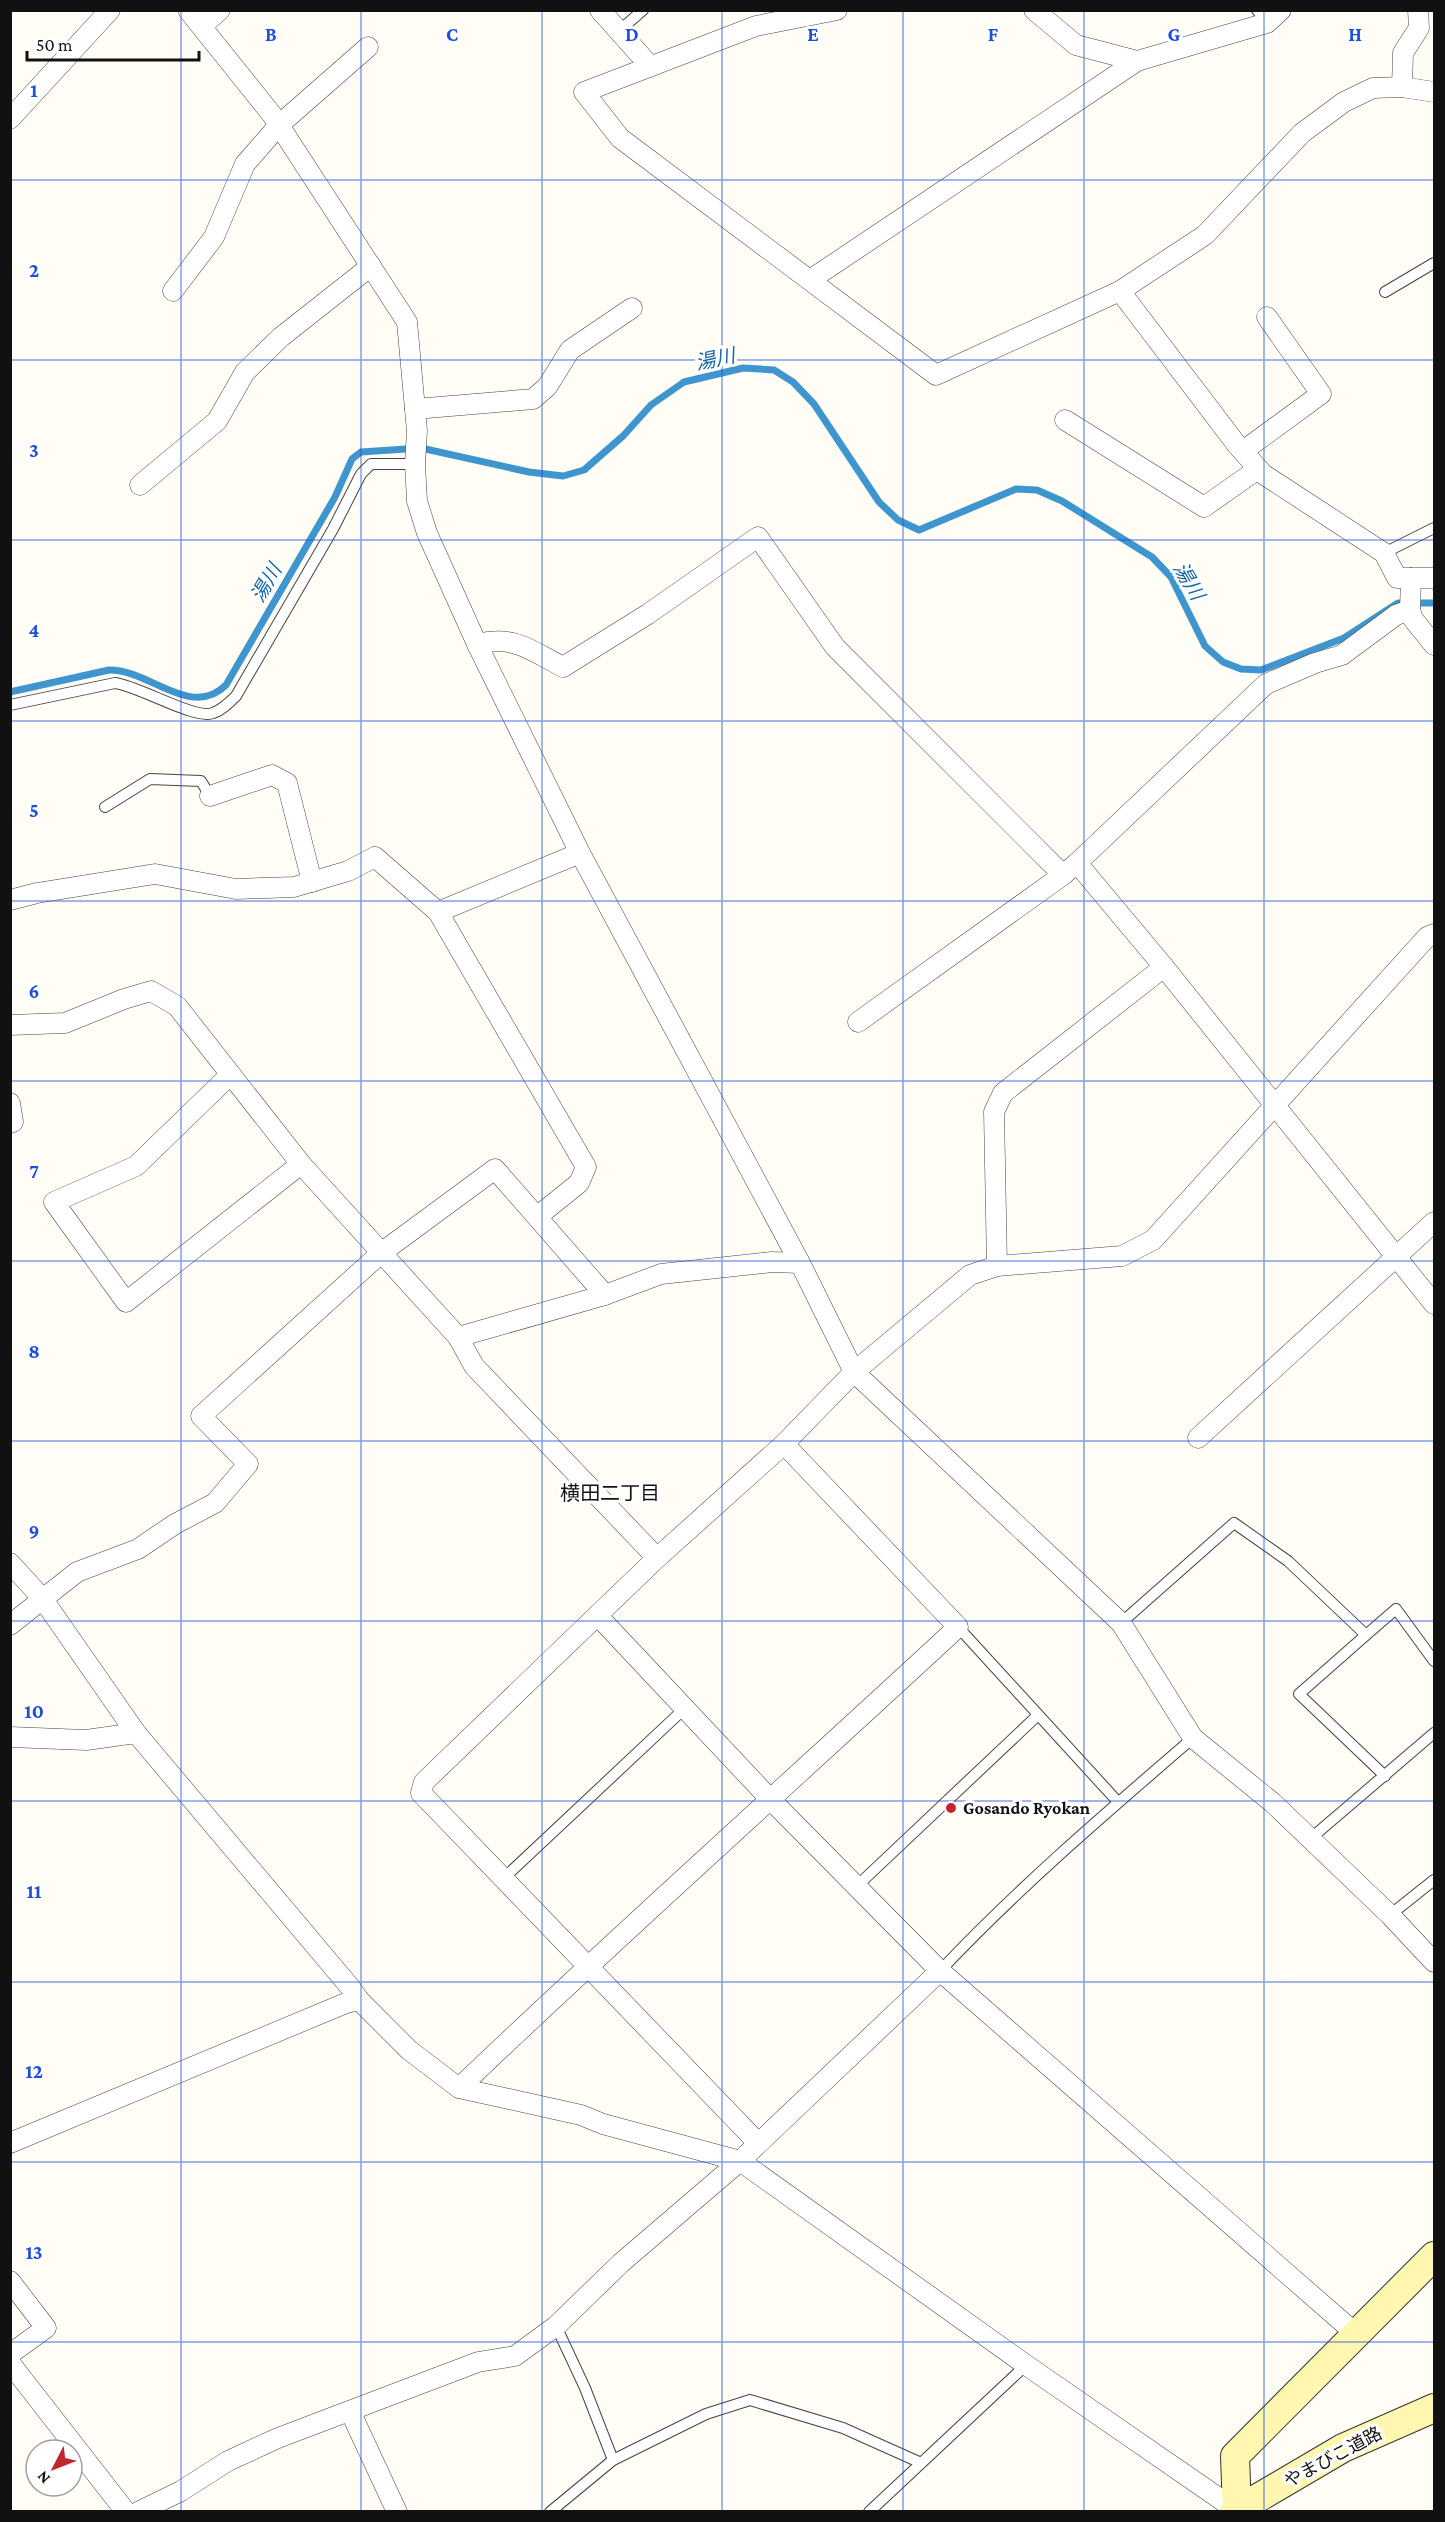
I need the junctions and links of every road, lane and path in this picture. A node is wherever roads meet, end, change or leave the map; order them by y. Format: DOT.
graph roads {
  1 [pos="110,10"];
  2 [pos="188,10"];
  3 [pos="220,10"];
  4 [pos="600,10"];
  5 [pos="643,10"];
  6 [pos="837,10"];
  7 [pos="1034,10"];
  8 [pos="1418,10"];
  9 [pos="1268,15"];
  10 [pos="201,26"];
  11 [pos="620,32"];
  12 [pos="368,47"];
  13 [pos="1137,61"];
  14 [pos="650,66"];
  15 [pos="1402,87"];
  16 [pos="1434,92"];
  17 [pos="10,119"];
  18 [pos="279,125"];
  19 [pos="1434,263"];
  20 [pos="371,266"];
  21 [pos="810,280"];
  22 [pos="173,291"];
  23 [pos="1120,291"];
  24 [pos="1385,292"];
  25 [pos="632,308"];
  26 [pos="1267,317"];
  27 [pos="415,409"];
  28 [pos="1065,420"];
  29 [pos="1243,451"];
  30 [pos="415,464"];
  31 [pos="1258,469"];
  32 [pos="140,485"];
  33 [pos="1434,528"];
  34 [pos="1384,553"];
  35 [pos="1434,578"];
  36 [pos="1411,597"];
  37 [pos="477,644"];
  38 [pos="1434,645"];
  39 [pos="10,705"];
  40 [pos="210,796"];
  41 [pos="105,807"];
  42 [pos="580,853"];
  43 [pos="1070,869"];
  44 [pos="312,882"];
  45 [pos="10,900"];
  46 [pos="438,912"];
  47 [pos="1434,934"];
  48 [pos="1164,967"];
  49 [pos="858,1022"];
  50 [pos="10,1025"];
  51 [pos="230,1076"];
  52 [pos="10,1103"];
  53 [pos="1274,1106"];
  54 [pos="10,1123"];
  55 [pos="301,1164"];
  56 [pos="538,1216"];
  57 [pos="1434,1222"];
  58 [pos="381,1253"];
  59 [pos="1396,1257"];
  60 [pos="800,1263"];
  61 [pos="997,1266"];
  62 [pos="605,1295"];
  63 [pos="1434,1304"];
  64 [pos="458,1337"];
  65 [pos="854,1372"];
  66 [pos="1198,1438"];
  67 [pos="784,1444"];
  68 [pos="657,1558"];
  69 [pos="10,1563"];
  70 [pos="42,1598"];
  71 [pos="598,1616"];
  72 [pos="1121,1623"];
  73 [pos="10,1625"];
  74 [pos="958,1627"];
  75 [pos="1366,1635"];
  76 [pos="1434,1661"];
  77 [pos="684,1709"];
  78 [pos="1038,1715"];
  79 [pos="1434,1732"];
  80 [pos="136,1733"];
  81 [pos="10,1737"];
  82 [pos="1193,1738"];
  83 [pos="1385,1776"];
  84 [pos="771,1800"];
  85 [pos="1118,1803"];
  86 [pos="1310,1839"];
  87 [pos="504,1878"];
  88 [pos="1434,1880"];
  89 [pos="856,1886"];
  90 [pos="1390,1915"];
  91 [pos="1434,1962"];
  92 [pos="586,1966"];
  93 [pos="940,1971"];
  94 [pos="359,2000"];
  95 [pos="459,2088"];
  96 [pos="10,2143"];
  97 [pos="758,2143"];
  98 [pos="740,2161"];
  99 [pos="1434,2256"];
  100 [pos="10,2281"];
  101 [pos="556,2326"];
  102 [pos="1355,2333"];
  103 [pos="10,2354"];
  104 [pos="10,2363"];
  105 [pos="1026,2365"];
  106 [pos="1434,2408"];
  107 [pos="350,2411"];
  108 [pos="613,2460"];
  109 [pos="919,2462"];
  110 [pos="126,2511"];
  111 [pos="138,2511"];
  112 [pos="397,2511"];
  113 [pos="550,2511"];
  114 [pos="869,2511"];
  115 [pos="1237,2511"];
  1 -- 17 [label="street"];
  2 -- 10 [label="street"];
  3 -- 10 [label="street"];
  4 -- 11 [label="street"];
  5 -- 11 [label="lane"];
  6 -- 14 [label="street"];
  7 -- 13 [label="street"];
  8 -- 15 [label="street"];
  9 -- 13 [label="street"];
  10 -- 18 [label="street"];
  11 -- 14 [label="street"];
  12 -- 18 [label="street"];
  13 -- 21 [label="street"];
  14 -- 21 [label="street"];
  15 -- 16 [label="street"];
  15 -- 23 [label="street"];
  18 -- 20 [label="street"];
  18 -- 22 [label="street"];
  19 -- 24 [label="lane"];
  20 -- 27 [label="street"];
  20 -- 32 [label="street"];
  21 -- 23 [label="street"];
  23 -- 29 [label="street"];
  25 -- 27 [label="street"];
  26 -- 29 [label="street"];
  27 -- 30 [label="street"];
  28 -- 31 [label="street"];
  29 -- 31 [label="street"];
  30 -- 37 [label="street"];
  30 -- 39 [label="lane"];
  31 -- 34 [label="street"];
  33 -- 34 [label="lane"];
  34 -- 36 [label="street"];
  35 -- 36 [label="street"];
  36 -- 38 [label="street"];
  36 -- 43 [label="street"];
  37 -- 42 [label="street"];
  37 -- 43 [label="street"];
  40 -- 41 [label="lane"];
  40 -- 44 [label="street"];
  42 -- 46 [label="street"];
  42 -- 60 [label="street"];
  43 -- 48 [label="street"];
  43 -- 49 [label="street"];
  44 -- 45 [label="street"];
  44 -- 46 [label="street"];
  46 -- 56 [label="street"];
  47 -- 53 [label="street"];
  48 -- 53 [label="street"];
  48 -- 61 [label="street"];
  50 -- 51 [label="street"];
  51 -- 55 [label="street"];
  51 -- 55 [label="street"];
  52 -- 54 [label="street"];
  53 -- 59 [label="street"];
  53 -- 61 [label="street"];
  55 -- 58 [label="street"];
  56 -- 58 [label="street"];
  56 -- 62 [label="street"];
  57 -- 59 [label="street"];
  58 -- 64 [label="street"];
  58 -- 70 [label="street"];
  59 -- 63 [label="street"];
  59 -- 66 [label="street"];
  60 -- 62 [label="street"];
  60 -- 65 [label="street"];
  61 -- 65 [label="street"];
  62 -- 64 [label="street"];
  64 -- 68 [label="street"];
  65 -- 67 [label="street"];
  65 -- 72 [label="street"];
  67 -- 68 [label="street"];
  67 -- 74 [label="street"];
  68 -- 71 [label="street"];
  69 -- 70 [label="street"];
  70 -- 73 [label="street"];
  70 -- 80 [label="street"];
  71 -- 77 [label="street"];
  71 -- 87 [label="street"];
  72 -- 75 [label="lane"];
  72 -- 82 [label="street"];
  74 -- 78 [label="lane"];
  74 -- 84 [label="street"];
  75 -- 76 [label="lane"];
  75 -- 83 [label="lane"];
  77 -- 84 [label="street"];
  77 -- 87 [label="lane"];
  78 -- 85 [label="lane"];
  78 -- 89 [label="lane"];
  79 -- 83 [label="lane"];
  80 -- 81 [label="street"];
  80 -- 94 [label="street"];
  82 -- 85 [label="lane"];
  82 -- 86 [label="street"];
  83 -- 86 [label="lane"];
  84 -- 89 [label="street"];
  84 -- 92 [label="street"];
  85 -- 93 [label="lane"];
  86 -- 90 [label="street"];
  87 -- 92 [label="street"];
  88 -- 90 [label="lane"];
  89 -- 93 [label="street"];
  90 -- 91 [label="street"];
  92 -- 95 [label="street"];
  92 -- 97 [label="street"];
  93 -- 97 [label="street"];
  93 -- 102 [label="street"];
  94 -- 95 [label="street"];
  94 -- 96 [label="street"];
  95 -- 98 [label="street"];
  97 -- 98 [label="street"];
  98 -- 101 [label="street"];
  98 -- 105 [label="street"];
  99 -- 102 [label="street"];
  100 -- 103 [label="street"];
  101 -- 107 [label="street"];
  101 -- 108 [label="lane"];
  102 -- 115 [label="street"];
  104 -- 110 [label="street"];
  105 -- 109 [label="lane"];
  105 -- 115 [label="street"];
  106 -- 115 [label="street, やまびこ道路"];
  107 -- 111 [label="street"];
  107 -- 112 [label="street"];
  108 -- 109 [label="lane"];
  108 -- 113 [label="lane"];
  109 -- 114 [label="lane"];
}
